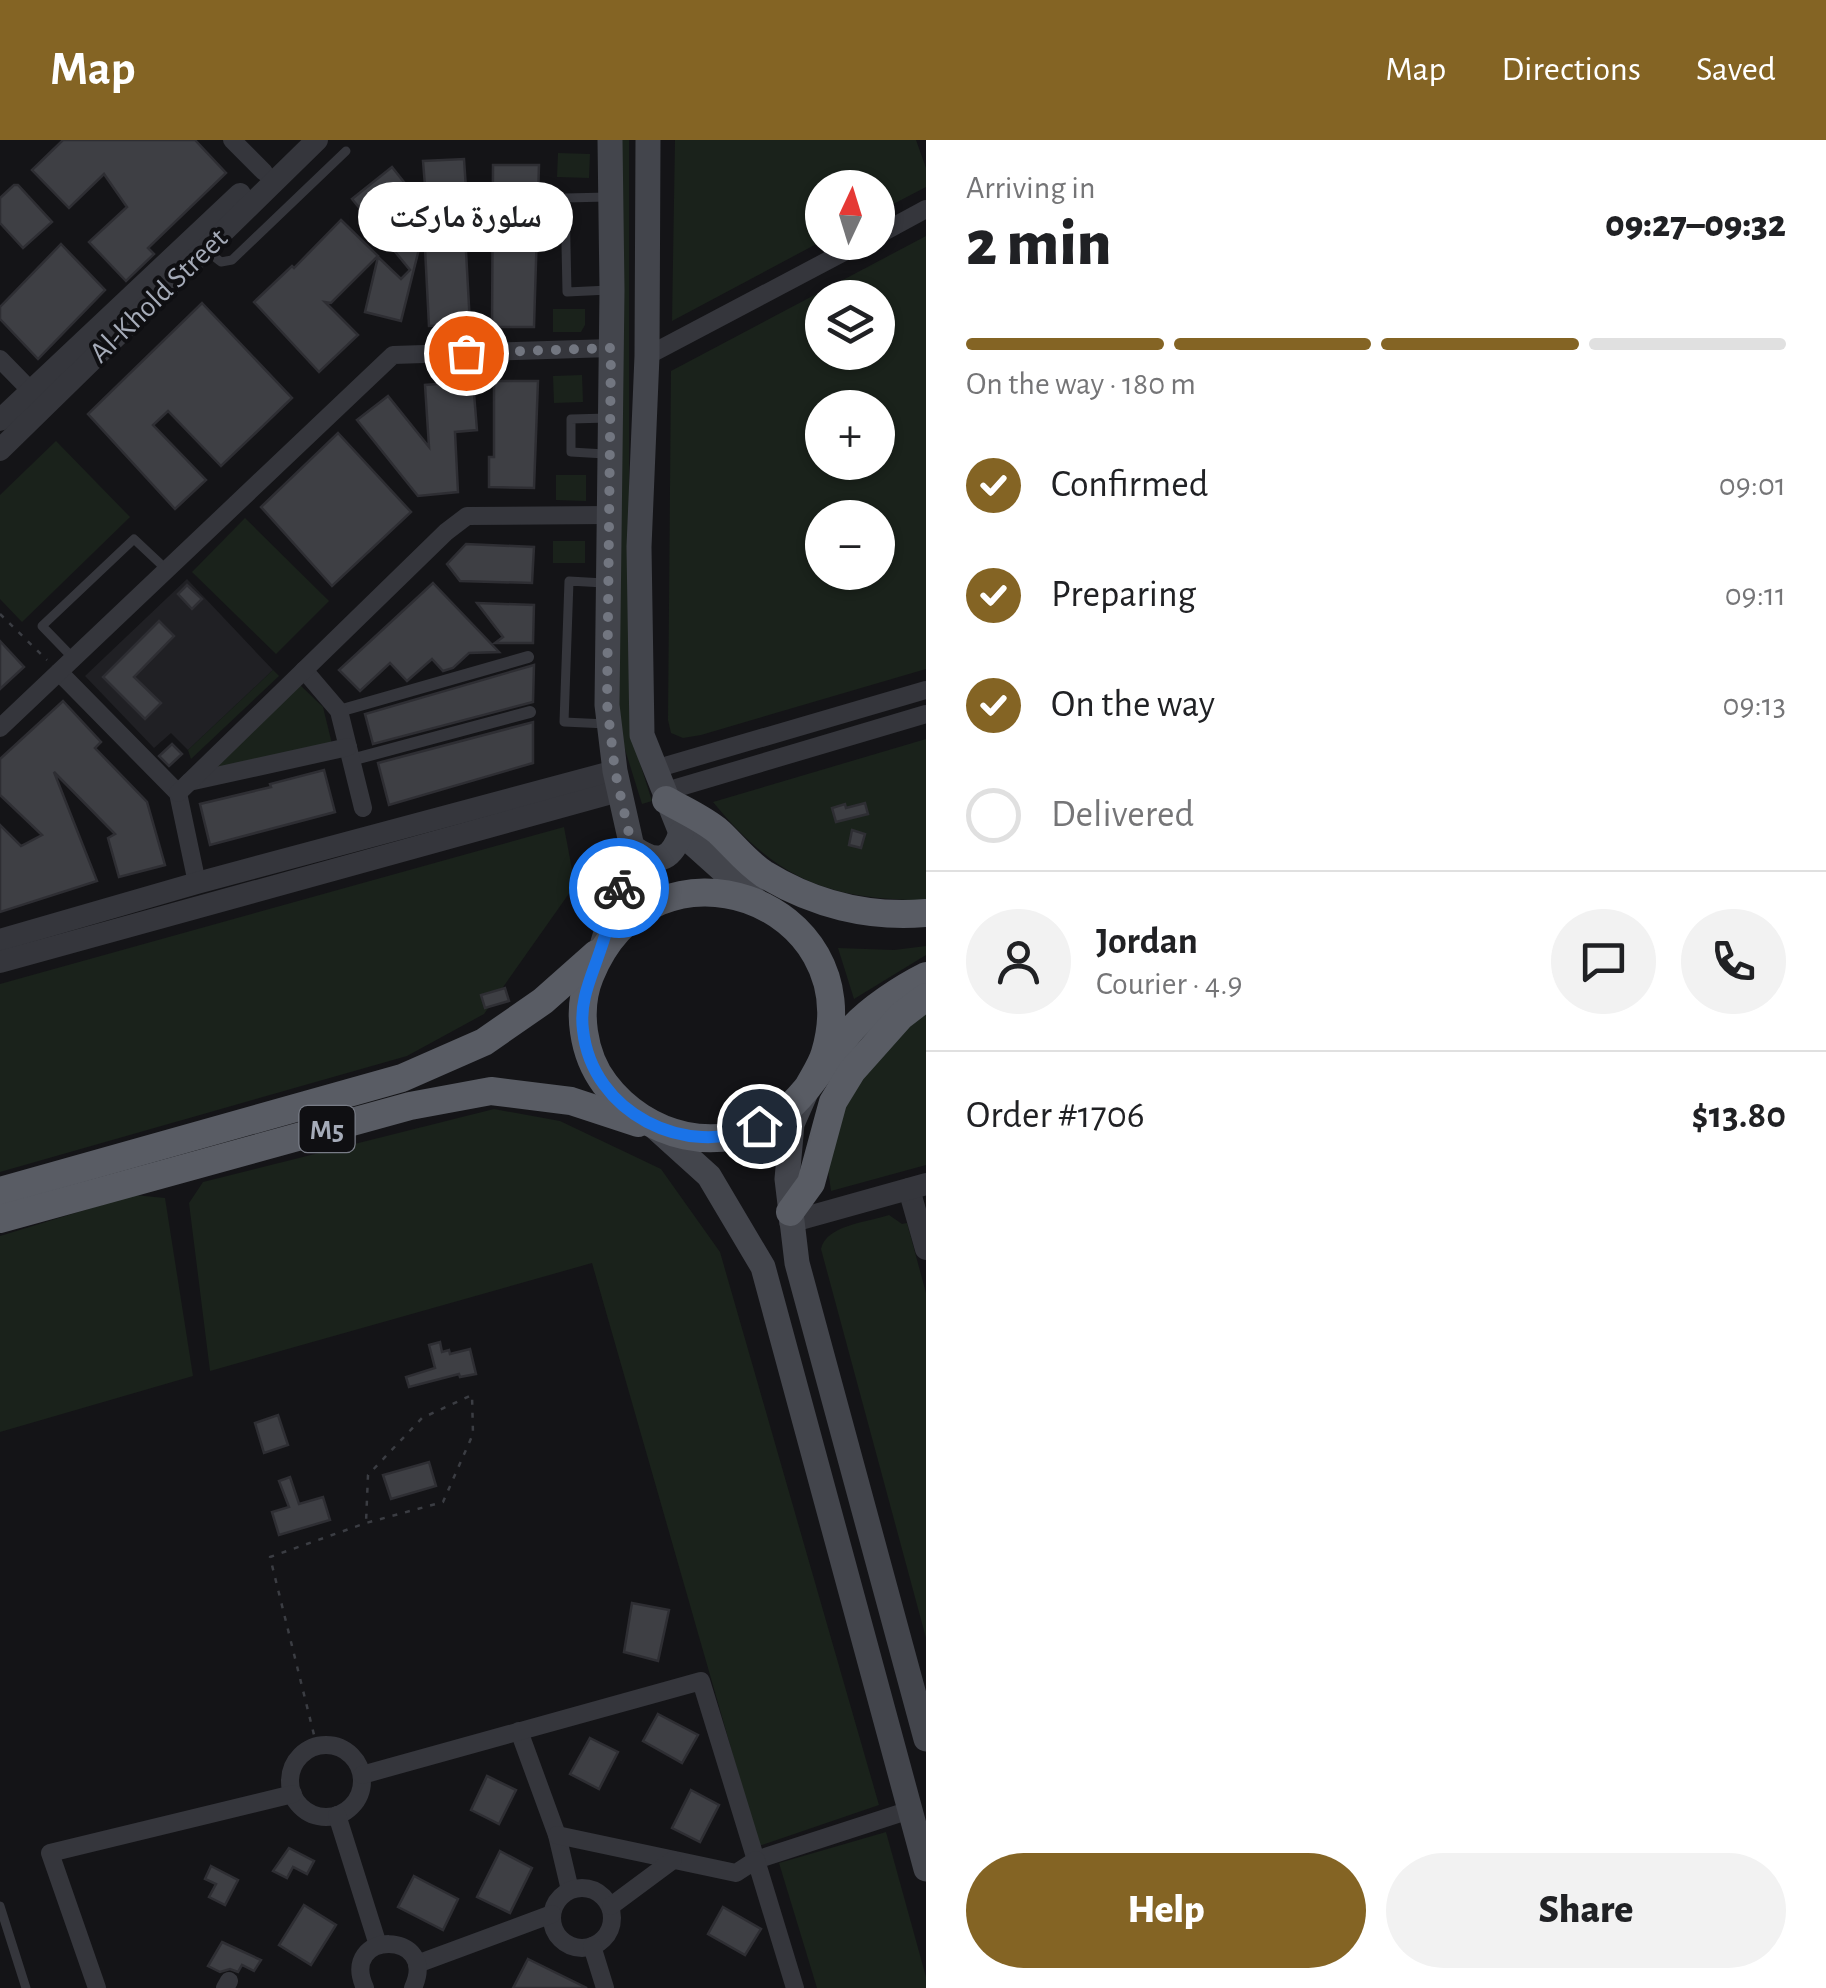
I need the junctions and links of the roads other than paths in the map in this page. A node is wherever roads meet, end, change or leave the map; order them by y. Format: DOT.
graph roads {
  1 [pos="232,140"];
  2 [pos="296,140"];
  3 [pos="317,140"];
  4 [pos="610,140"];
  5 [pos="648,140"];
  6 [pos="346,151"];
  7 [pos="271,175"];
  8 [pos="610,197"];
  9 [pos="297,198"];
  10 [pos="926,209"];
  11 [pos="895,225"];
  12 [pos="205,248"];
  13 [pos="828,260"];
  14 [pos="612,290"];
  15 [pos="611,348"];
  16 [pos="647,356"];
  17 [pos="0,359"];
  18 [pos="38,397"];
  19 [pos="610,418"];
  20 [pos="0,420"];
  21 [pos="0,450"];
  22 [pos="610,454"];
  23 [pos="607,515"];
  24 [pos="607,544"];
  25 [pos="640,547"];
  26 [pos="167,570"];
  27 [pos="607,583"];
  28 [pos="73,658"];
  29 [pos="528,658"];
  30 [pos="304,670"];
  31 [pos="59,672"];
  32 [pos="926,690"];
  33 [pos="339,711"];
  34 [pos="530,712"];
  35 [pos="926,714"];
  36 [pos="609,724"];
  37 [pos="0,728"];
  38 [pos="350,754"];
  39 [pos="617,781"];
  40 [pos="661,787"];
  41 [pos="183,788"];
  42 [pos="363,808"];
  43 [pos="681,833"];
  44 [pos="632,847"];
  45 [pos="197,883"];
  46 [pos="760,902"];
  47 [pos="926,913"];
  48 [pos="926,930"];
  49 [pos="0,940"];
  50 [pos="601,949"];
  51 [pos="0,962"];
  52 [pos="926,976"];
  53 [pos="926,997"];
  54 [pos="808,1087"];
  55 [pos="657,1129"];
  56 [pos="917,1186"];
  57 [pos="0,1191"];
  58 [pos="790,1217"];
  59 [pos="0,1219"];
  60 [pos="926,1249"];
  61 [pos="864,1513"];
  62 [pos="832,1523"];
  63 [pos="877,1562"];
  64 [pos="847,1571"];
  65 [pos="519,1732"];
  66 [pos="926,1739"];
  67 [pos="362,1775"];
  68 [pos="293,1794"];
  69 [pos="910,1810"];
  70 [pos="337,1816"];
  71 [pos="557,1835"];
  72 [pos="673,1860"];
  73 [pos="756,1860"];
  74 [pos="926,1870"];
  75 [pos="570,1890"];
  76 [pos="0,1906"];
  77 [pos="610,1906"];
  78 [pos="552,1914"];
  79 [pos="378,1945"];
  80 [pos="592,1946"];
  81 [pos="417,1964"];
  82 [pos="26,1988"];
  83 [pos="97,1988"];
  84 [pos="365,1988"];
  85 [pos="413,1988"];
  86 [pos="605,1988"];
  87 [pos="795,1988"];
  1 -- 7 [label="street"];
  2 -- 7 [label="street"];
  3 -- 7 [label="street, Al-Khold Street"];
  4 -- 8 [label="main road"];
  5 -- 16 [label="main road"];
  6 -- 9 [label="lane"];
  7 -- 9 [label="lane"];
  7 -- 12 [label="street, Al-Khold Street"];
  7 -- 18 [label="street"];
  8 -- 14 [label="main road"];
  8 -- 14 [label="lane"];
  9 -- 12 [label="lane"];
  10 -- 11 [label="street"];
  12 -- 18 [label="street, Al-Khold Street"];
  13 -- 16 [label="street"];
  14 -- 15 [label="main road"];
  15 -- 19 [label="main road"];
  15 -- 26 [label="street"];
  16 -- 25 [label="main road"];
  17 -- 18 [label="street"];
  18 -- 20 [label="street"];
  18 -- 21 [label="street, Al-Khold Street"];
  19 -- 22 [label="main road"];
  19 -- 22 [label="lane"];
  22 -- 23 [label="main road"];
  23 -- 24 [label="main road"];
  23 -- 30 [label="street"];
  24 -- 25 [label="main road"];
  24 -- 27 [label="main road"];
  25 -- 40 [label="main road"];
  26 -- 28 [label="street"];
  26 -- 28 [label="lane"];
  27 -- 36 [label="main road"];
  27 -- 36 [label="lane"];
  28 -- 31 [label="street"];
  29 -- 33 [label="street"];
  30 -- 33 [label="street"];
  30 -- 41 [label="street"];
  31 -- 37 [label="street"];
  31 -- 41 [label="street"];
  32 -- 40 [label="street"];
  33 -- 38 [label="street"];
  34 -- 38 [label="street"];
  35 -- 40 [label="street"];
  36 -- 39 [label="main road"];
  38 -- 41 [label="street"];
  38 -- 42 [label="street"];
  39 -- 44 [label="main road"];
  39 -- 45 [label="street"];
  39 -- 51 [label="street"];
  40 -- 43 [label="main road"];
  40 -- 47 [label="highway"];
  41 -- 45 [label="street"];
  43 -- 44 [label="main road"];
  43 -- 46 [label="main road"];
  44 -- 50 [label="main road"];
  45 -- 49 [label="street"];
  46 -- 48 [label="highway"];
  46 -- 50 [label="highway"];
  46 -- 54 [label="highway"];
  50 -- 55 [label="highway"];
  50 -- 57 [label="highway, M5"];
  52 -- 54 [label="highway"];
  53 -- 58 [label="highway"];
  54 -- 55 [label="highway"];
  54 -- 58 [label="main road"];
  55 -- 59 [label="highway, M5"];
  55 -- 62 [label="main road"];
  56 -- 58 [label="street"];
  56 -- 60 [label="street"];
  58 -- 61 [label="main road"];
  61 -- 62 [label="main road"];
  61 -- 63 [label="main road"];
  62 -- 64 [label="main road"];
  63 -- 64 [label="main road"];
  63 -- 66 [label="main road"];
  64 -- 69 [label="main road"];
  65 -- 67 [label="street"];
  65 -- 71 [label="street"];
  65 -- 73 [label="street"];
  67 -- 68 [label="street"];
  67 -- 70 [label="street"];
  68 -- 70 [label="street"];
  68 -- 83 [label="street"];
  69 -- 73 [label="street"];
  69 -- 74 [label="main road"];
  70 -- 79 [label="street"];
  71 -- 72 [label="street"];
  71 -- 75 [label="street"];
  72 -- 73 [label="street"];
  72 -- 77 [label="street"];
  73 -- 87 [label="street"];
  75 -- 77 [label="street"];
  75 -- 78 [label="street"];
  76 -- 82 [label="lane"];
  77 -- 80 [label="street"];
  78 -- 80 [label="street"];
  78 -- 81 [label="street"];
  79 -- 81 [label="street"];
  79 -- 84 [label="street"];
  80 -- 86 [label="street"];
  81 -- 85 [label="street"];
}
